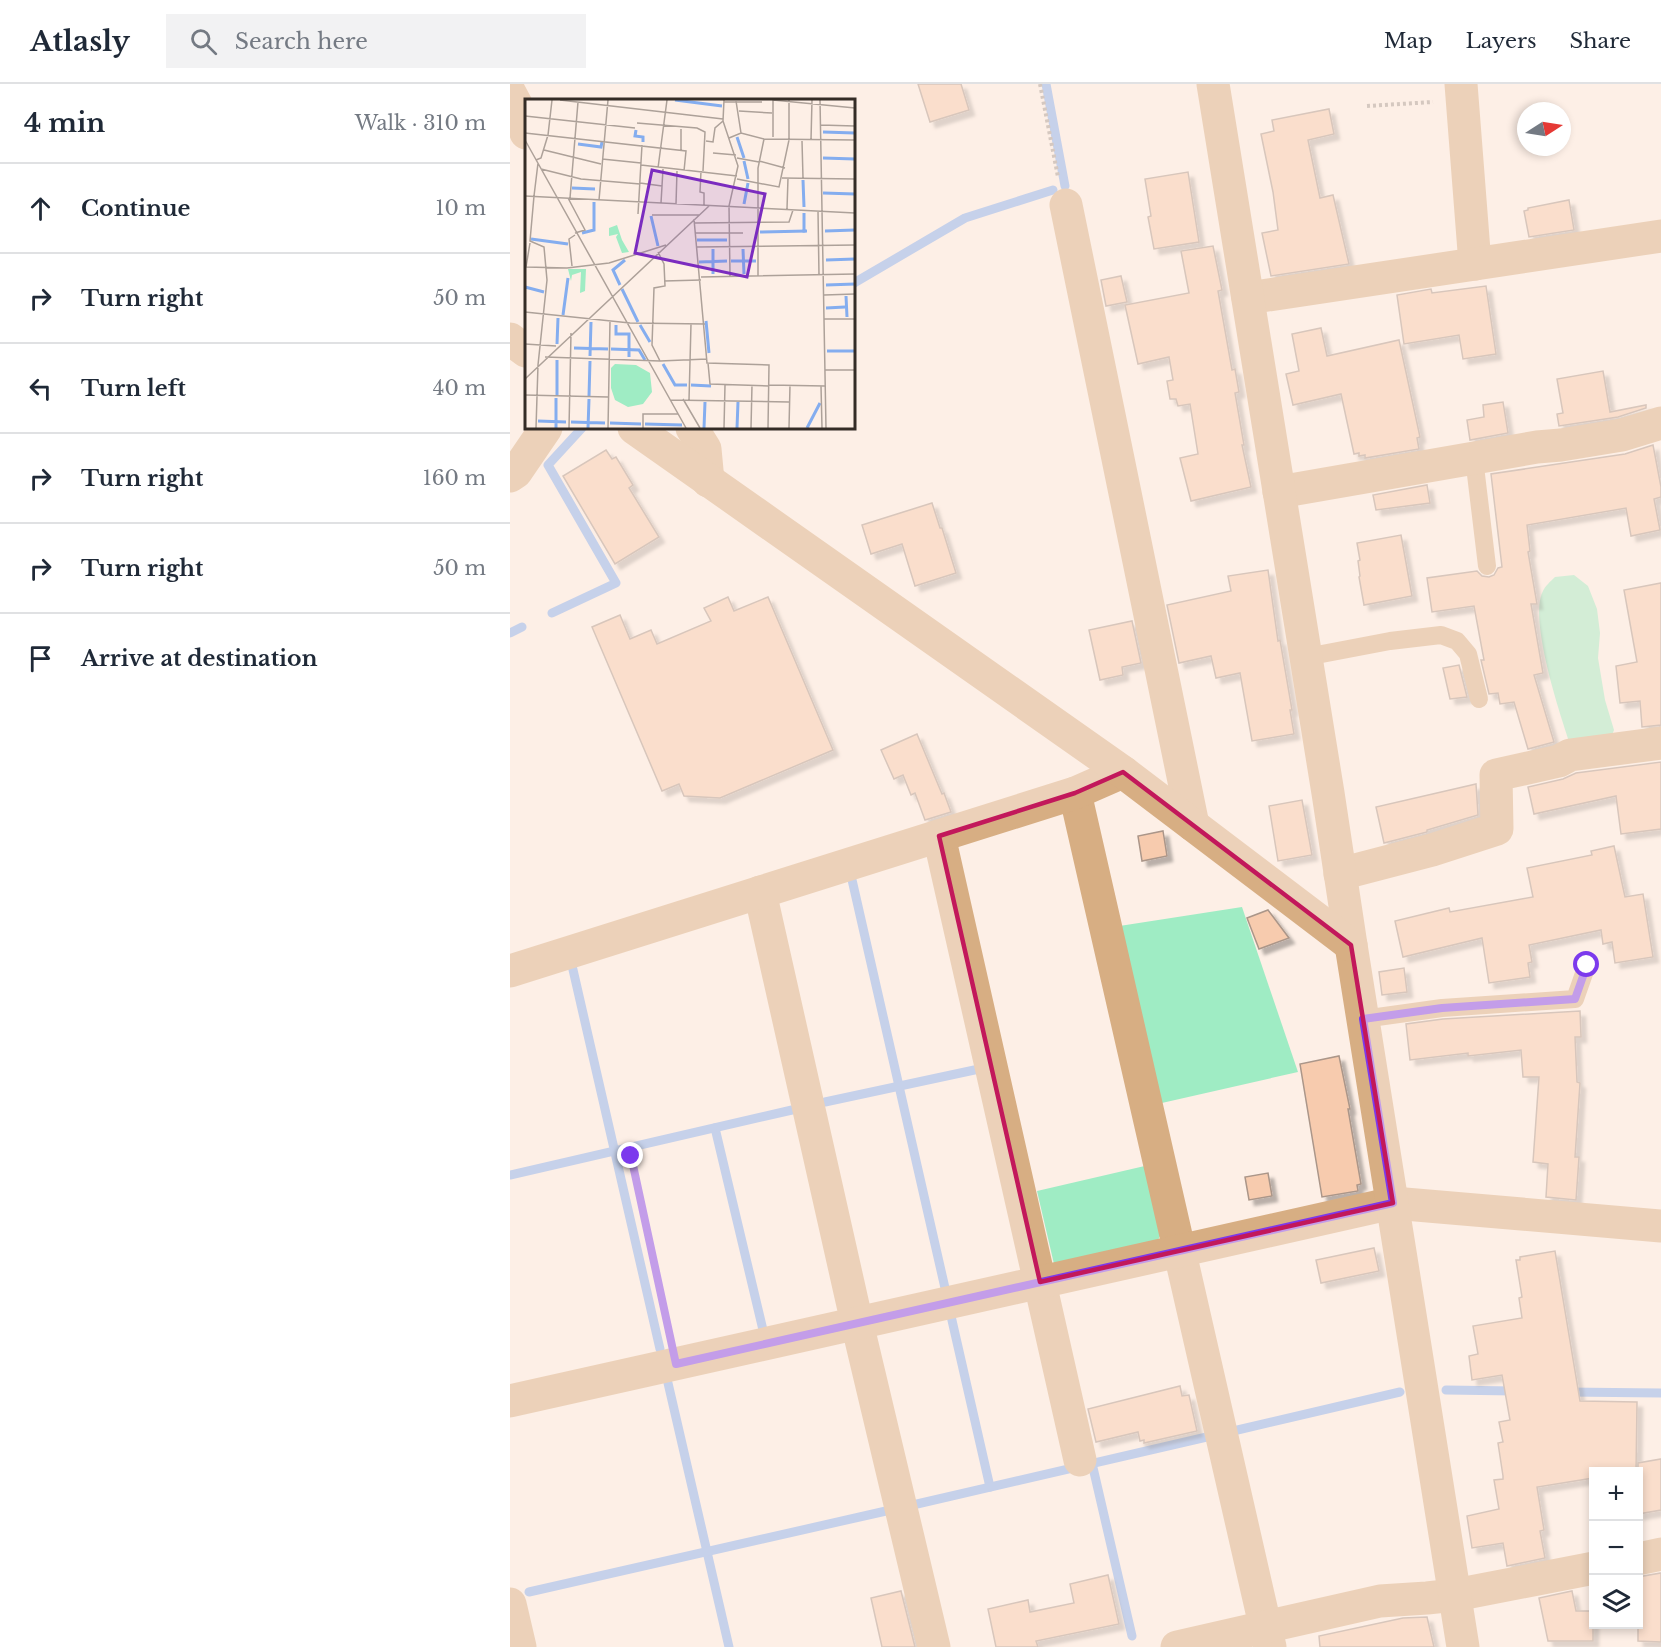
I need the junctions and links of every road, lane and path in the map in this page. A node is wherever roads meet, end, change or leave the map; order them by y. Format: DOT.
graph roads {
  1 [pos="1040,84"];
  2 [pos="1213,84"];
  3 [pos="1461,92"];
  4 [pos="510,93"];
  5 [pos="1367,106"];
  6 [pos="525,130"];
  7 [pos="1066,205"];
  8 [pos="1661,236"];
  9 [pos="1474,264"];
  10 [pos="1248,298"];
  11 [pos="510,339"];
  12 [pos="525,350"];
  13 [pos="1661,423"];
  14 [pos="545,429"];
  15 [pos="635,429"];
  16 [pos="693,429"];
  17 [pos="1474,458"];
  18 [pos="510,476"];
  19 [pos="708,481"];
  20 [pos="1280,492"];
  21 [pos="1488,566"];
  22 [pos="1306,657"];
  23 [pos="1479,699"];
  24 [pos="1661,743"];
  25 [pos="1123,772"];
  26 [pos="1075,793"];
  27 [pos="1193,825"];
  28 [pos="939,836"];
  29 [pos="1340,874"];
  30 [pos="760,892"];
  31 [pos="1351,945"];
  32 [pos="1587,965"];
  33 [pos="510,971"];
  34 [pos="1363,1019"];
  35 [pos="631,1156"];
  36 [pos="1393,1203"];
  37 [pos="1661,1226"];
  38 [pos="1180,1250"];
  39 [pos="1040,1282"];
  40 [pos="857,1323"];
  41 [pos="676,1364"];
  42 [pos="510,1401"];
  43 [pos="1080,1460"];
  44 [pos="1661,1554"];
  45 [pos="1643,1558"];
  46 [pos="1589,1569"];
  47 [pos="1455,1594"];
  48 [pos="510,1604"];
  49 [pos="1268,1637"];
  50 [pos="520,1647"];
  51 [pos="934,1647"];
  52 [pos="1177,1647"];
  53 [pos="1463,1647"];
  1 -- 7 [label="path"];
  2 -- 10 [label="street"];
  3 -- 5 [label="path"];
  3 -- 9 [label="street"];
  4 -- 6 [label="street"];
  7 -- 27 [label="street"];
  8 -- 9 [label="street"];
  9 -- 10 [label="street"];
  10 -- 20 [label="street"];
  11 -- 12 [label="street"];
  13 -- 17 [label="street"];
  14 -- 18 [label="street"];
  15 -- 19 [label="street"];
  16 -- 19 [label="street"];
  17 -- 20 [label="street"];
  17 -- 21 [label="lane"];
  19 -- 25 [label="street"];
  20 -- 22 [label="street"];
  22 -- 23 [label="lane"];
  22 -- 29 [label="street"];
  24 -- 29 [label="street"];
  25 -- 26 [label="street"];
  25 -- 27 [label="street"];
  26 -- 28 [label="street"];
  26 -- 38 [label="street"];
  27 -- 31 [label="street"];
  28 -- 30 [label="street"];
  28 -- 39 [label="street"];
  29 -- 31 [label="street"];
  30 -- 33 [label="street"];
  30 -- 40 [label="street"];
  31 -- 34 [label="street"];
  32 -- 34 [label="lane"];
  34 -- 36 [label="street"];
  35 -- 41 [label="path"];
  36 -- 37 [label="street"];
  36 -- 38 [label="street"];
  36 -- 47 [label="street"];
  38 -- 39 [label="street"];
  38 -- 49 [label="street"];
  39 -- 40 [label="street"];
  39 -- 43 [label="street"];
  40 -- 41 [label="street"];
  40 -- 51 [label="street"];
  41 -- 42 [label="street"];
  44 -- 45 [label="street"];
  46 -- 47 [label="street"];
  47 -- 49 [label="street"];
  47 -- 53 [label="street"];
  48 -- 50 [label="street"];
  49 -- 52 [label="street"];
}
